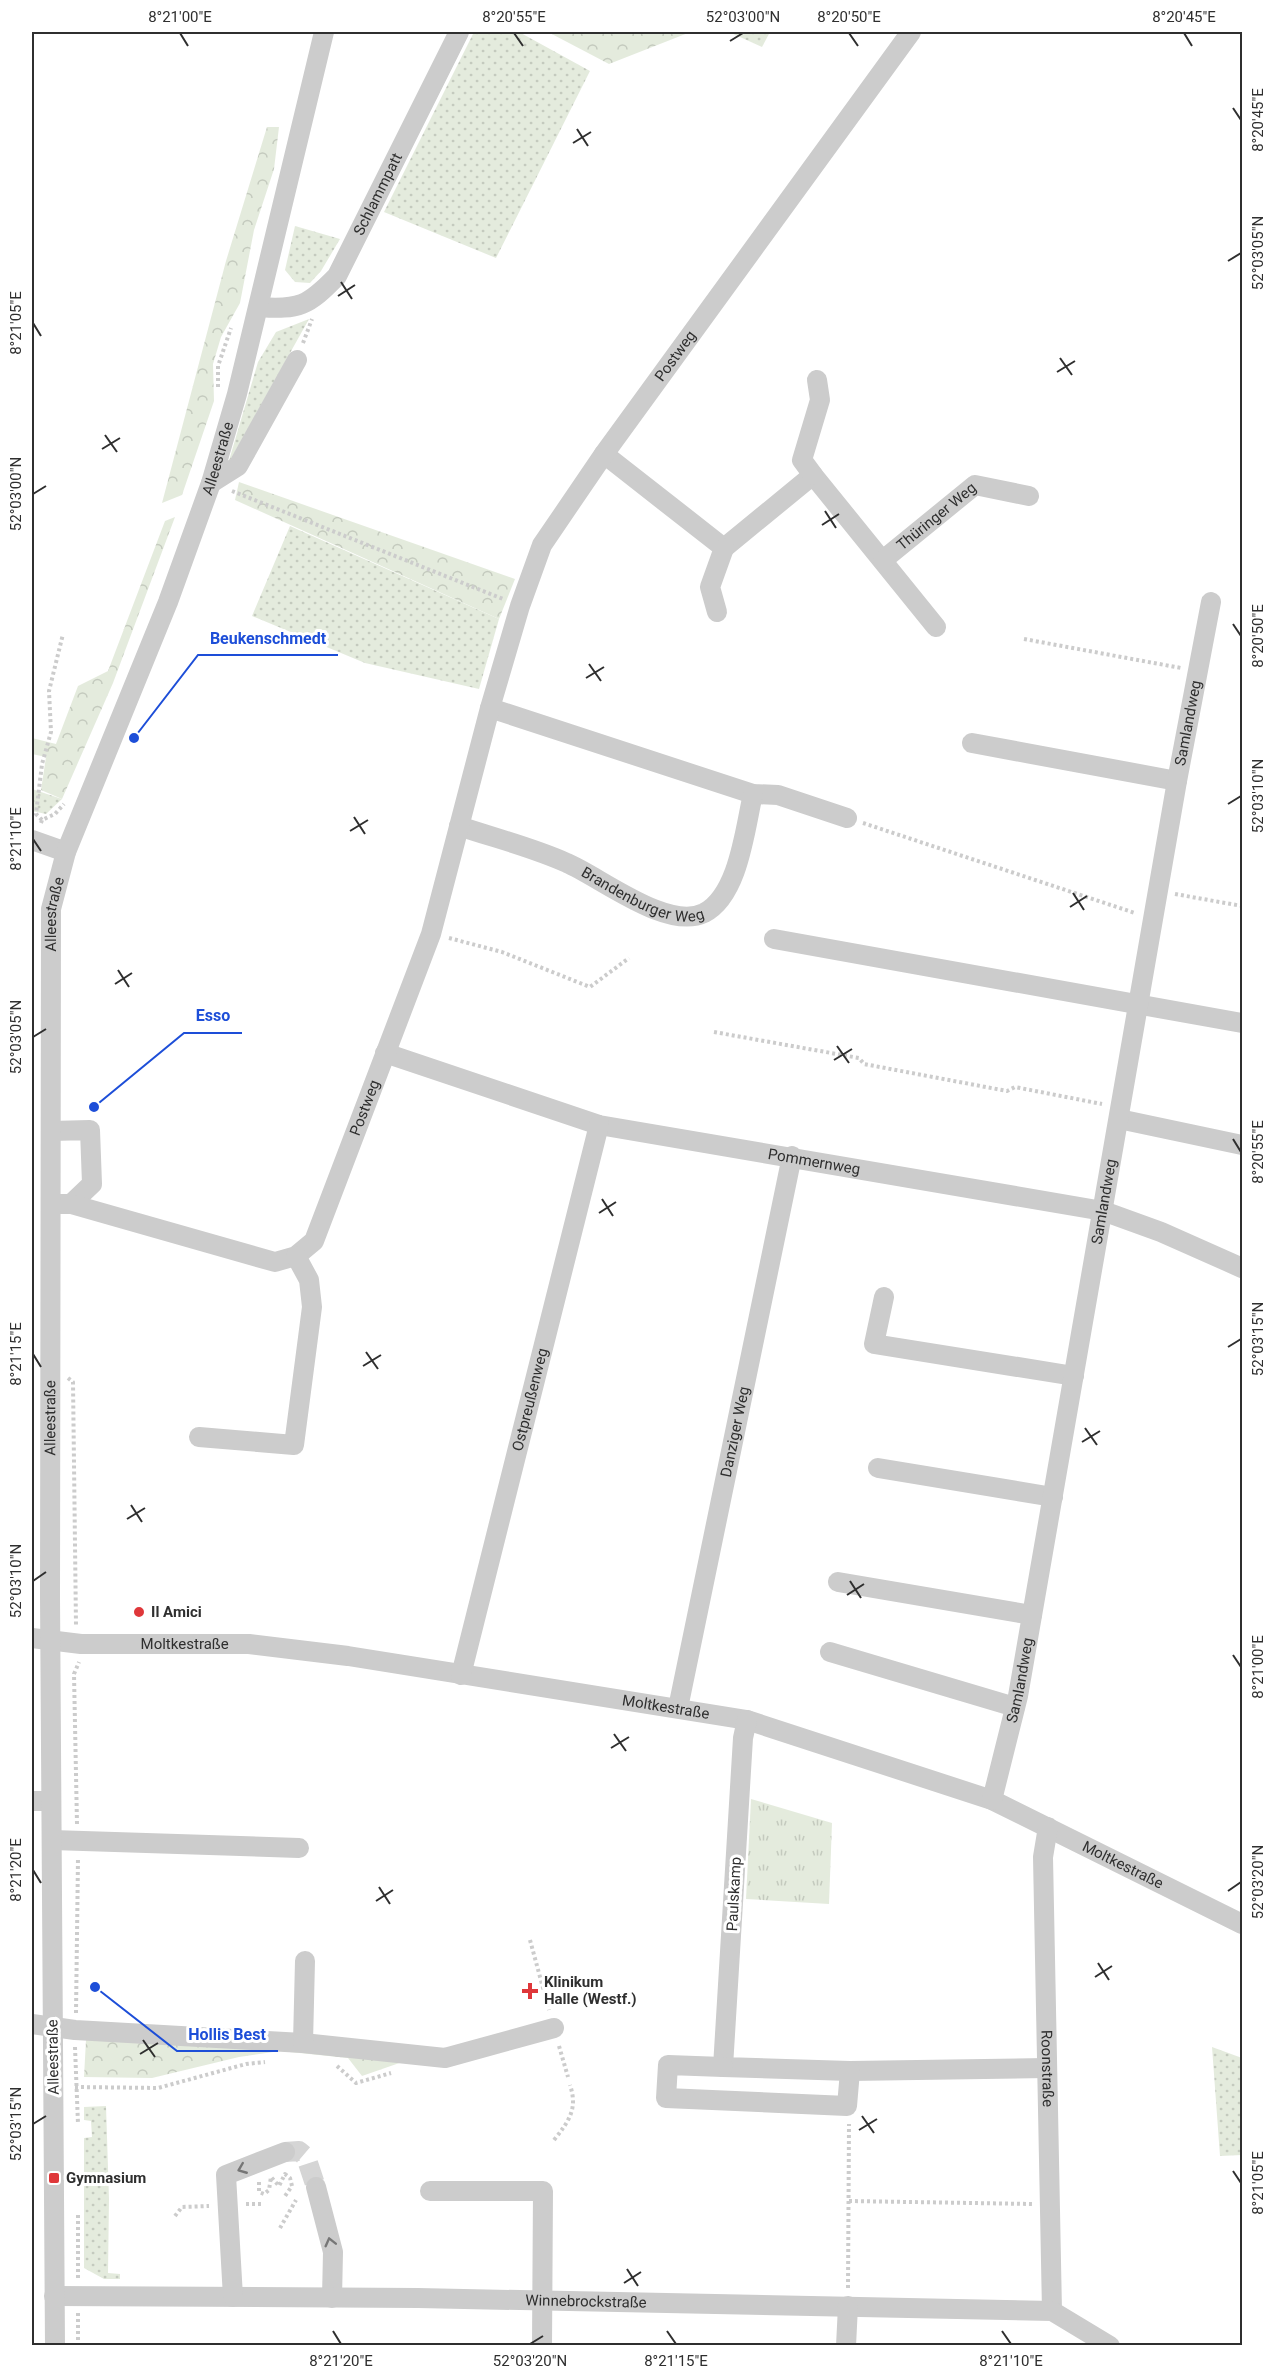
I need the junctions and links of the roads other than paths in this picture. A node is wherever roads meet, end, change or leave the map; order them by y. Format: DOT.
graph roads {
  1 [pos="324,32"];
  2 [pos="459,32"];
  3 [pos="911,32"];
  4 [pos="259,307"];
  5 [pos="297,360"];
  6 [pos="817,380"];
  7 [pos="604,454"];
  8 [pos="813,475"];
  9 [pos="211,483"];
  10 [pos="1029,496"];
  11 [pos="724,548"];
  12 [pos="883,560"];
  13 [pos="1211,602"];
  14 [pos="717,612"];
  15 [pos="936,627"];
  16 [pos="490,708"];
  17 [pos="972,742"];
  18 [pos="1177,782"];
  19 [pos="753,794"];
  20 [pos="847,818"];
  21 [pos="459,826"];
  22 [pos="33,841"];
  23 [pos="66,852"];
  24 [pos="774,939"];
  25 [pos="1139,1004"];
  26 [pos="1242,1023"];
  27 [pos="385,1053"];
  28 [pos="1120,1114"];
  29 [pos="599,1125"];
  30 [pos="51,1131"];
  31 [pos="1242,1144"];
  32 [pos="792,1156"];
  33 [pos="61,1204"];
  34 [pos="1103,1211"];
  35 [pos="296,1257"];
  36 [pos="1242,1268"];
  37 [pos="884,1298"];
  38 [pos="41,1326"];
  39 [pos="1074,1376"];
  40 [pos="199,1437"];
  41 [pos="878,1468"];
  42 [pos="1053,1497"];
  43 [pos="838,1582"];
  44 [pos="1032,1615"];
  45 [pos="41,1640"];
  46 [pos="831,1652"];
  47 [pos="461,1675"];
  48 [pos="1015,1707"];
  49 [pos="678,1708"];
  50 [pos="747,1720"];
  51 [pos="992,1800"];
  52 [pos="32,1802"];
  53 [pos="51,1802"];
  54 [pos="1048,1827"];
  55 [pos="52,1840"];
  56 [pos="299,1848"];
  57 [pos="1242,1924"];
  58 [pos="305,1961"];
  59 [pos="32,2024"];
  60 [pos="52,2025"];
  61 [pos="554,2028"];
  62 [pos="303,2043"];
  63 [pos="723,2067"];
  64 [pos="1046,2068"];
  65 [pos="850,2071"];
  66 [pos="285,2152"];
  67 [pos="316,2187"];
  68 [pos="430,2191"];
  69 [pos="54,2296"];
  70 [pos="233,2297"];
  71 [pos="332,2298"];
  72 [pos="542,2302"];
  73 [pos="848,2307"];
  74 [pos="1052,2311"];
  75 [pos="55,2346"];
  76 [pos="542,2346"];
  77 [pos="846,2346"];
  78 [pos="1110,2346"];
  1 -- 4 [label="street, Alleestraße"];
  2 -- 4 [label="street, Schlammpatt"];
  3 -- 7 [label="street, Postweg"];
  4 -- 9 [label="street, Alleestraße"];
  5 -- 9 [label="street"];
  6 -- 8 [label="street, Thüringer Weg"];
  7 -- 11 [label="street"];
  7 -- 16 [label="street, Postweg"];
  8 -- 11 [label="street"];
  8 -- 12 [label="street, Thüringer Weg"];
  9 -- 23 [label="street, Alleestraße"];
  10 -- 12 [label="street, Thüringer Weg"];
  11 -- 14 [label="street"];
  12 -- 15 [label="street, Thüringer Weg"];
  13 -- 18 [label="street, Samlandweg"];
  16 -- 19 [label="street"];
  16 -- 21 [label="street, Postweg"];
  17 -- 18 [label="street"];
  18 -- 25 [label="street, Samlandweg"];
  19 -- 20 [label="street"];
  19 -- 21 [label="street, Brandenburger Weg"];
  21 -- 27 [label="street, Postweg"];
  22 -- 23 [label="street"];
  23 -- 30 [label="street, Alleestraße"];
  24 -- 25 [label="street"];
  25 -- 26 [label="street"];
  25 -- 28 [label="street, Samlandweg"];
  27 -- 29 [label="street, Pommernweg"];
  27 -- 35 [label="street, Postweg"];
  28 -- 31 [label="street"];
  28 -- 34 [label="street, Samlandweg"];
  29 -- 32 [label="street, Pommernweg"];
  29 -- 47 [label="street, Ostpreußenweg"];
  30 -- 33 [label="street, Alleestraße"];
  30 -- 33 [label="street"];
  32 -- 34 [label="street, Pommernweg"];
  32 -- 49 [label="street, Danziger Weg"];
  33 -- 35 [label="street"];
  33 -- 38 [label="street, Alleestraße"];
  34 -- 36 [label="street, Pommernweg"];
  34 -- 39 [label="street, Samlandweg"];
  35 -- 40 [label="street"];
  37 -- 39 [label="street"];
  38 -- 45 [label="street, Alleestraße"];
  39 -- 42 [label="street, Samlandweg"];
  41 -- 42 [label="street"];
  42 -- 44 [label="street, Samlandweg"];
  43 -- 44 [label="street"];
  44 -- 48 [label="street, Samlandweg"];
  45 -- 47 [label="street, Moltkestraße"];
  45 -- 53 [label="street, Alleestraße"];
  46 -- 48 [label="street"];
  47 -- 49 [label="street, Moltkestraße"];
  48 -- 51 [label="street, Samlandweg"];
  49 -- 50 [label="street, Moltkestraße"];
  50 -- 51 [label="street, Moltkestraße"];
  50 -- 63 [label="street, Paulskamp"];
  51 -- 54 [label="street, Moltkestraße"];
  52 -- 53 [label="street"];
  53 -- 55 [label="street, Alleestraße"];
  54 -- 57 [label="street, Moltkestraße"];
  54 -- 64 [label="street, Roonstraße"];
  55 -- 56 [label="street"];
  55 -- 60 [label="street, Alleestraße"];
  58 -- 62 [label="street"];
  59 -- 60 [label="street"];
  60 -- 62 [label="street"];
  60 -- 69 [label="street, Alleestraße"];
  61 -- 62 [label="street"];
  63 -- 65 [label="street"];
  63 -- 65 [label="street"];
  64 -- 65 [label="street"];
  64 -- 74 [label="street, Roonstraße"];
  66 -- 70 [label="street, one-way"];
  71 -- 67 [label="street, one-way"];
  68 -- 72 [label="street"];
  69 -- 70 [label="street, Winnebrockstraße"];
  69 -- 75 [label="street, Alleestraße"];
  70 -- 71 [label="street, Winnebrockstraße"];
  71 -- 72 [label="street, Winnebrockstraße"];
  72 -- 73 [label="street, Winnebrockstraße"];
  72 -- 76 [label="street"];
  73 -- 74 [label="street, Winnebrockstraße"];
  73 -- 77 [label="street"];
  74 -- 78 [label="street, Winnebrockstraße"];
}
